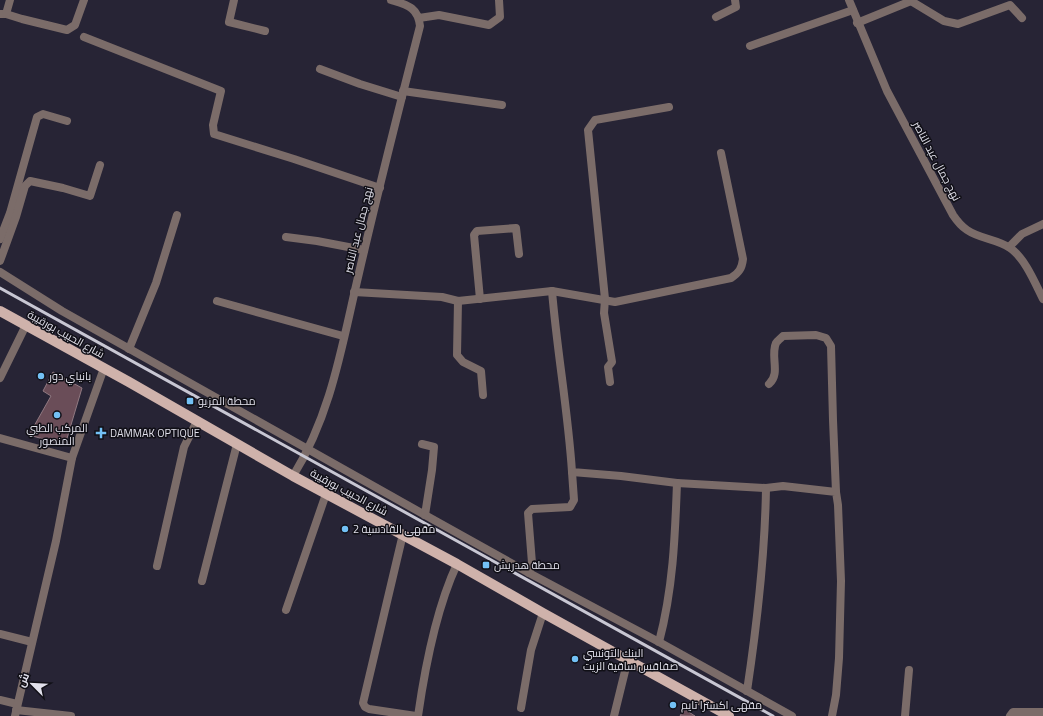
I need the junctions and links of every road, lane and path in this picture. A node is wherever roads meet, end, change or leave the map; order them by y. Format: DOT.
graph roads {
  1 [pos="10,0"];
  2 [pos="84,0"];
  3 [pos="234,0"];
  4 [pos="391,0"];
  5 [pos="499,0"];
  6 [pos="735,0"];
  7 [pos="849,0"];
  8 [pos="402,2"];
  9 [pos="853,10"];
  10 [pos="3,14"];
  11 [pos="716,17"];
  12 [pos="419,18"];
  13 [pos="1022,18"];
  14 [pos="857,23"];
  15 [pos="265,31"];
  16 [pos="84,36"];
  17 [pos="750,46"];
  18 [pos="320,69"];
  19 [pos="403,94"];
  20 [pos="502,105"];
  21 [pos="669,107"];
  22 [pos="67,121"];
  23 [pos="721,153"];
  24 [pos="100,165"];
  25 [pos="380,188"];
  26 [pos="177,215"];
  27 [pos="1043,224"];
  28 [pos="286,237"];
  29 [pos="0,239"];
  30 [pos="1009,247"];
  31 [pos="364,250"];
  32 [pos="519,254"];
  33 [pos="0,261"];
  34 [pos="0,272"];
  35 [pos="552,291"];
  36 [pos="354,292"];
  37 [pos="480,299"];
  38 [pos="605,299"];
  39 [pos="1043,299"];
  40 [pos="217,300"];
  41 [pos="458,300"];
  42 [pos="0,311"];
  43 [pos="26,325"];
  44 [pos="344,336"];
  45 [pos="129,349"];
  46 [pos="104,368"];
  47 [pos="0,378"];
  48 [pos="610,382"];
  49 [pos="769,384"];
  50 [pos="483,394"];
  51 [pos="197,421"];
  52 [pos="0,438"];
  53 [pos="237,444"];
  54 [pos="422,444"];
  55 [pos="308,450"];
  56 [pos="72,458"];
  57 [pos="572,472"];
  58 [pos="293,476"];
  59 [pos="677,483"];
  60 [pos="766,488"];
  61 [pos="836,492"];
  62 [pos="326,494"];
  63 [pos="425,515"];
  64 [pos="403,534"];
  65 [pos="457,564"];
  66 [pos="157,566"];
  67 [pos="529,572"];
  68 [pos="202,582"];
  69 [pos="286,610"];
  70 [pos="543,613"];
  71 [pos="0,634"];
  72 [pos="32,642"];
  73 [pos="660,642"];
  74 [pos="628,659"];
  75 [pos="909,670"];
  76 [pos="747,691"];
  77 [pos="0,700"];
  78 [pos="521,708"];
  79 [pos="16,710"];
  80 [pos="1043,712"];
  81 [pos="71,716"];
  82 [pos="417,716"];
  83 [pos="614,716"];
  84 [pos="729,716"];
  85 [pos="792,716"];
  86 [pos="832,716"];
  87 [pos="905,716"];
  88 [pos="1010,716"];
  1 -- 10 [label="street"];
  2 -- 10 [label="street"];
  3 -- 15 [label="street"];
  4 -- 8 [label="street"];
  5 -- 12 [label="street"];
  6 -- 11 [label="street"];
  7 -- 9 [label="street, نهج جمال عبد الناصر"];
  8 -- 12 [label="street"];
  9 -- 14 [label="street, نهج جمال عبد الناصر"];
  9 -- 17 [label="street"];
  12 -- 19 [label="street, نهج جمال عبد الناصر"];
  13 -- 14 [label="street"];
  14 -- 30 [label="street, نهج جمال عبد الناصر"];
  16 -- 25 [label="street"];
  18 -- 19 [label="street"];
  19 -- 20 [label="street"];
  19 -- 25 [label="street, نهج جمال عبد الناصر"];
  21 -- 38 [label="street"];
  22 -- 29 [label="street"];
  23 -- 38 [label="street"];
  24 -- 33 [label="street"];
  25 -- 31 [label="street, نهج جمال عبد الناصر"];
  26 -- 45 [label="street"];
  27 -- 30 [label="street"];
  28 -- 31 [label="street"];
  30 -- 39 [label="street, نهج جمال عبد الناصر"];
  31 -- 36 [label="street, نهج جمال عبد الناصر"];
  32 -- 37 [label="street"];
  34 -- 45 [label="street"];
  35 -- 37 [label="street"];
  35 -- 38 [label="street"];
  35 -- 57 [label="street"];
  36 -- 41 [label="street"];
  36 -- 44 [label="street, نهج جمال عبد الناصر"];
  37 -- 41 [label="street"];
  38 -- 48 [label="street"];
  40 -- 44 [label="street"];
  41 -- 50 [label="street"];
  42 -- 43 [label="main road, شارع الحبيب بورقيبة"];
  43 -- 46 [label="main road, شارع الحبيب بورقيبة"];
  43 -- 47 [label="street"];
  44 -- 55 [label="street, نهج جمال عبد الناصر"];
  45 -- 55 [label="street"];
  46 -- 51 [label="main road, شارع الحبيب بورقيبة"];
  46 -- 56 [label="street"];
  49 -- 61 [label="street"];
  51 -- 53 [label="main road, شارع الحبيب بورقيبة"];
  51 -- 66 [label="street"];
  52 -- 56 [label="street"];
  53 -- 58 [label="main road, شارع الحبيب بورقيبة"];
  53 -- 68 [label="street"];
  54 -- 63 [label="street"];
  55 -- 58 [label="street, نهج جمال عبد الناصر"];
  55 -- 63 [label="street"];
  56 -- 72 [label="street"];
  57 -- 59 [label="street"];
  57 -- 67 [label="street"];
  58 -- 62 [label="main road, شارع الحبيب بورقيبة"];
  59 -- 60 [label="street"];
  59 -- 73 [label="street"];
  60 -- 61 [label="street"];
  60 -- 76 [label="street"];
  61 -- 86 [label="street"];
  62 -- 64 [label="main road, شارع الحبيب بورقيبة"];
  62 -- 69 [label="street"];
  63 -- 67 [label="street"];
  64 -- 65 [label="main road, شارع الحبيب بورقيبة"];
  64 -- 82 [label="street"];
  65 -- 70 [label="main road, شارع الحبيب بورقيبة"];
  65 -- 82 [label="street"];
  67 -- 73 [label="street"];
  70 -- 74 [label="main road, شارع الحبيب بورقيبة"];
  70 -- 78 [label="street"];
  71 -- 72 [label="street"];
  72 -- 79 [label="street"];
  73 -- 76 [label="street"];
  74 -- 83 [label="street"];
  74 -- 84 [label="main road, شارع الحبيب بورقيبة"];
  75 -- 87 [label="street"];
  76 -- 85 [label="street"];
  77 -- 79 [label="street"];
  79 -- 81 [label="street"];
  80 -- 88 [label="street"];
}
